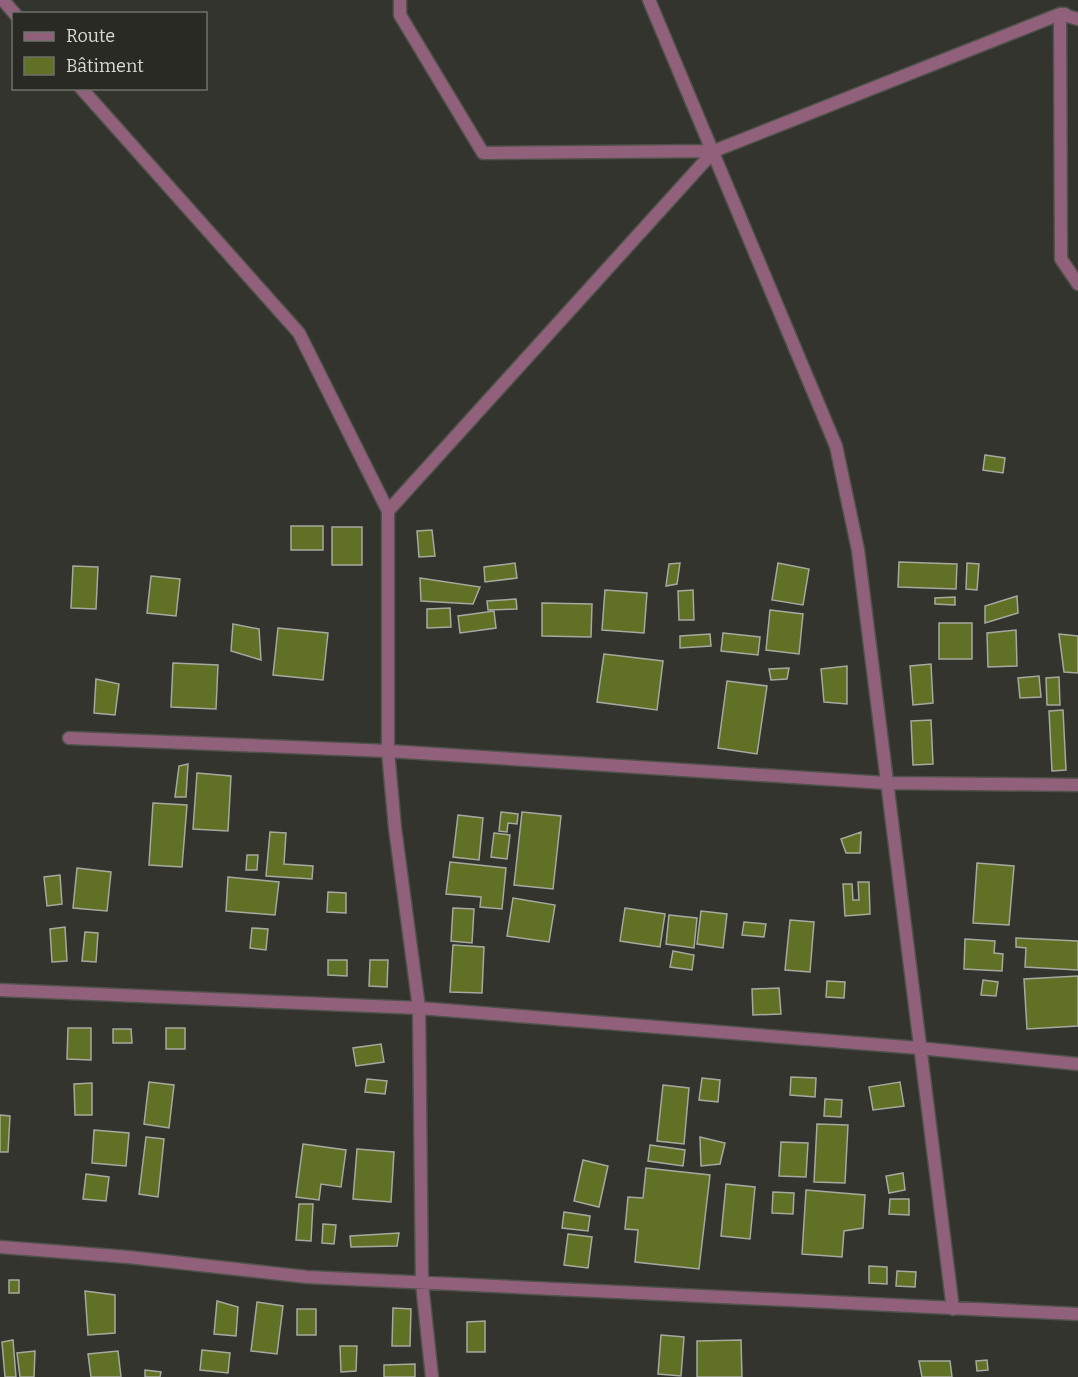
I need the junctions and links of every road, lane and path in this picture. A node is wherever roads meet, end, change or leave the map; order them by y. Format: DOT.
graph roads {
  1 [pos="3,0"];
  2 [pos="400,0"];
  3 [pos="649,0"];
  4 [pos="13,12"];
  5 [pos="1060,14"];
  6 [pos="1078,17"];
  7 [pos="83,90"];
  8 [pos="714,151"];
  9 [pos="1078,284"];
  10 [pos="388,511"];
  11 [pos="69,738"];
  12 [pos="388,751"];
  13 [pos="886,783"];
  14 [pos="1078,785"];
  15 [pos="0,990"];
  16 [pos="418,1008"];
  17 [pos="919,1048"];
  18 [pos="1078,1064"];
  19 [pos="0,1247"];
  20 [pos="422,1284"];
  21 [pos="953,1309"];
  22 [pos="1078,1314"];
  23 [pos="432,1377"];
  1 -- 4 [label="street"];
  2 -- 8 [label="street"];
  3 -- 8 [label="street"];
  5 -- 6 [label="street"];
  5 -- 8 [label="street"];
  5 -- 9 [label="street"];
  7 -- 10 [label="street"];
  8 -- 10 [label="street"];
  8 -- 13 [label="street"];
  10 -- 12 [label="street"];
  11 -- 12 [label="street"];
  12 -- 13 [label="street"];
  12 -- 16 [label="street"];
  13 -- 14 [label="street"];
  13 -- 17 [label="street"];
  15 -- 16 [label="street"];
  16 -- 17 [label="street"];
  16 -- 20 [label="street"];
  17 -- 18 [label="street"];
  17 -- 21 [label="street"];
  19 -- 20 [label="street"];
  20 -- 21 [label="street"];
  20 -- 23 [label="street"];
  21 -- 22 [label="street"];
}
